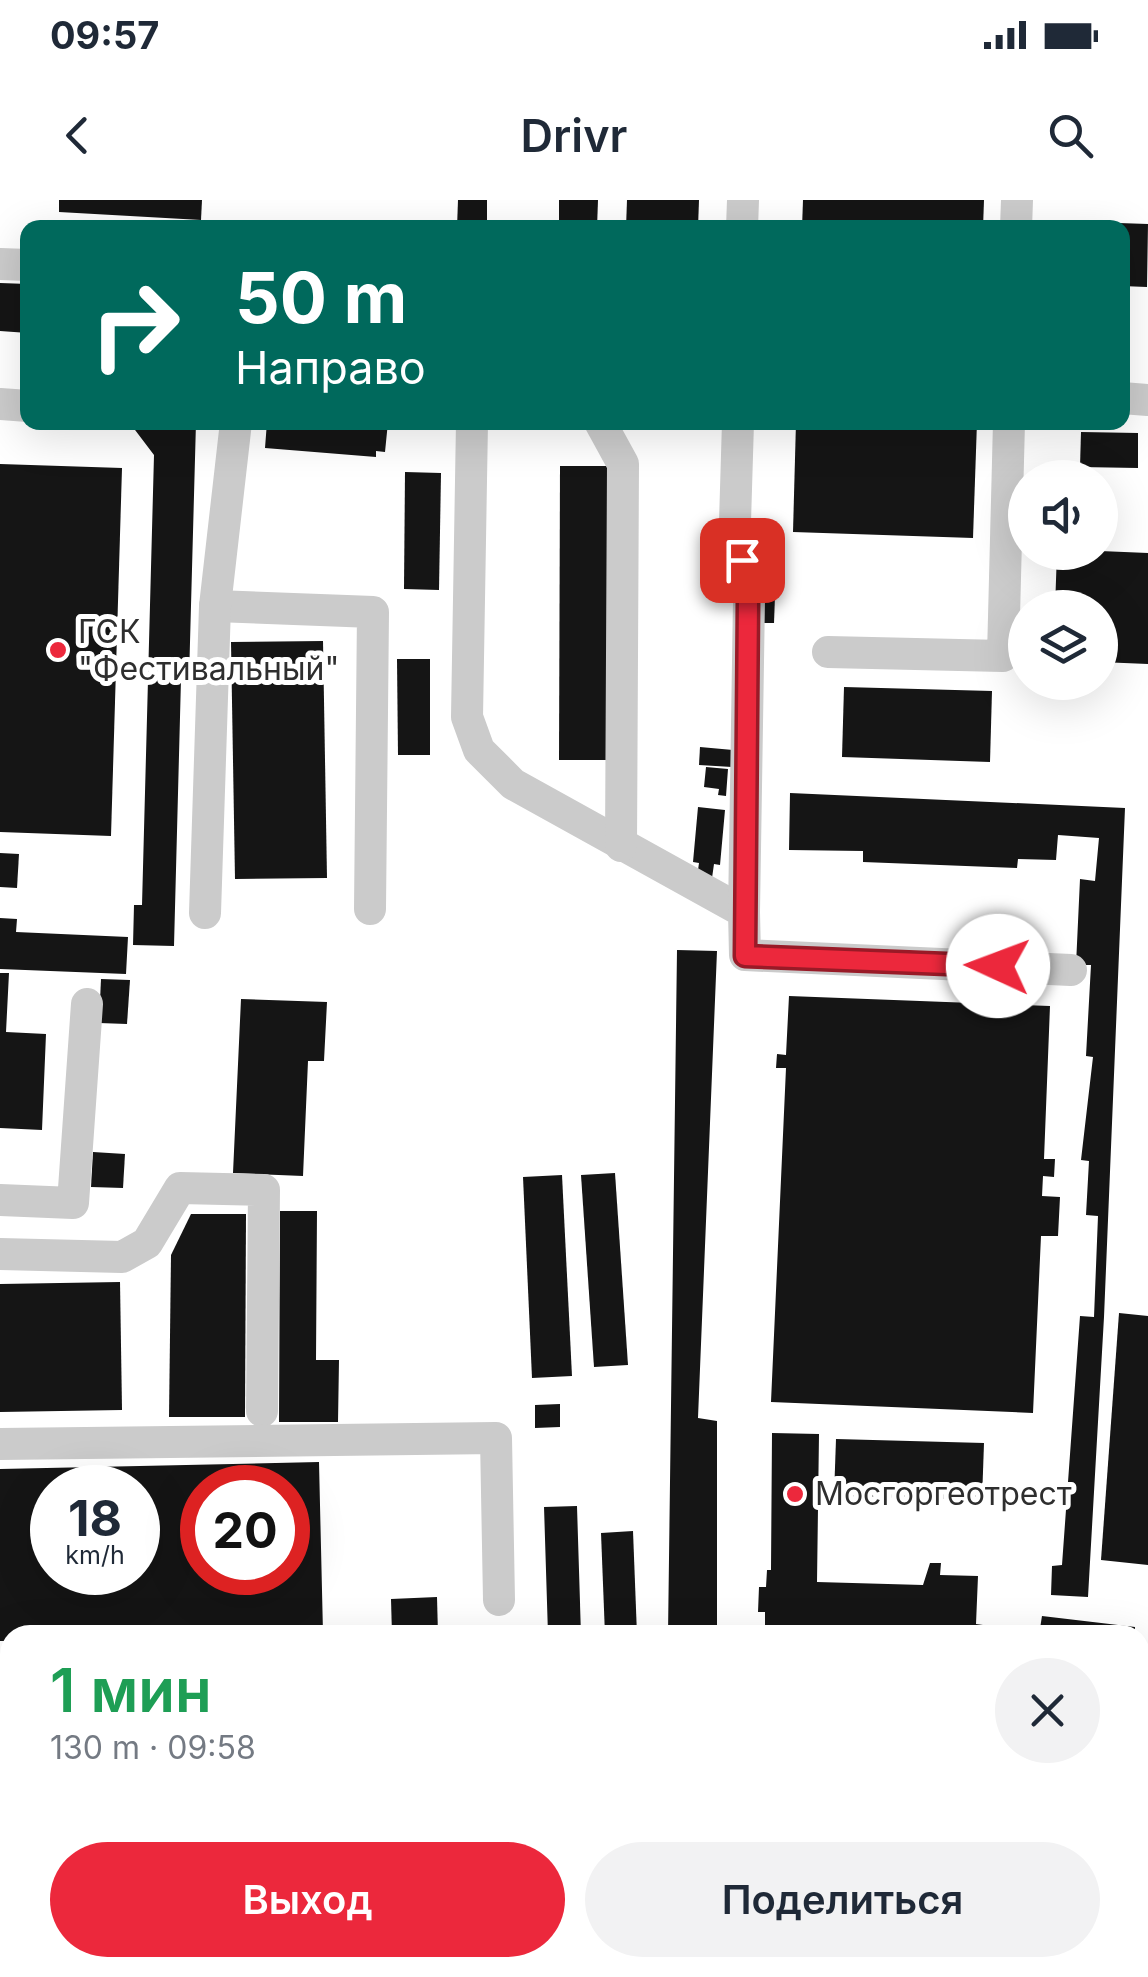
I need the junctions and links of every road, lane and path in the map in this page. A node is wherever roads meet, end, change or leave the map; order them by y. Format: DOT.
graph roads {
  1 [pos="235,430"];
  2 [pos="472,430"];
  3 [pos="604,430"];
  4 [pos="738,430"];
  5 [pos="1009,430"];
  6 [pos="214,606"];
  7 [pos="828,652"];
  8 [pos="620,846"];
  9 [pos="370,910"];
  10 [pos="744,912"];
  11 [pos="205,913"];
  12 [pos="1071,970"];
  13 [pos="87,1004"];
  14 [pos="0,1200"];
  15 [pos="0,1254"];
  16 [pos="262,1410"];
  17 [pos="0,1444"];
  18 [pos="499,1600"];
  1 -- 6 [label="lane"];
  2 -- 8 [label="lane"];
  3 -- 8 [label="lane"];
  4 -- 10 [label="lane"];
  5 -- 7 [label="lane"];
  6 -- 9 [label="lane"];
  6 -- 11 [label="lane"];
  8 -- 10 [label="lane"];
  10 -- 12 [label="lane"];
  13 -- 14 [label="lane"];
  15 -- 16 [label="lane"];
  17 -- 18 [label="lane"];
}
